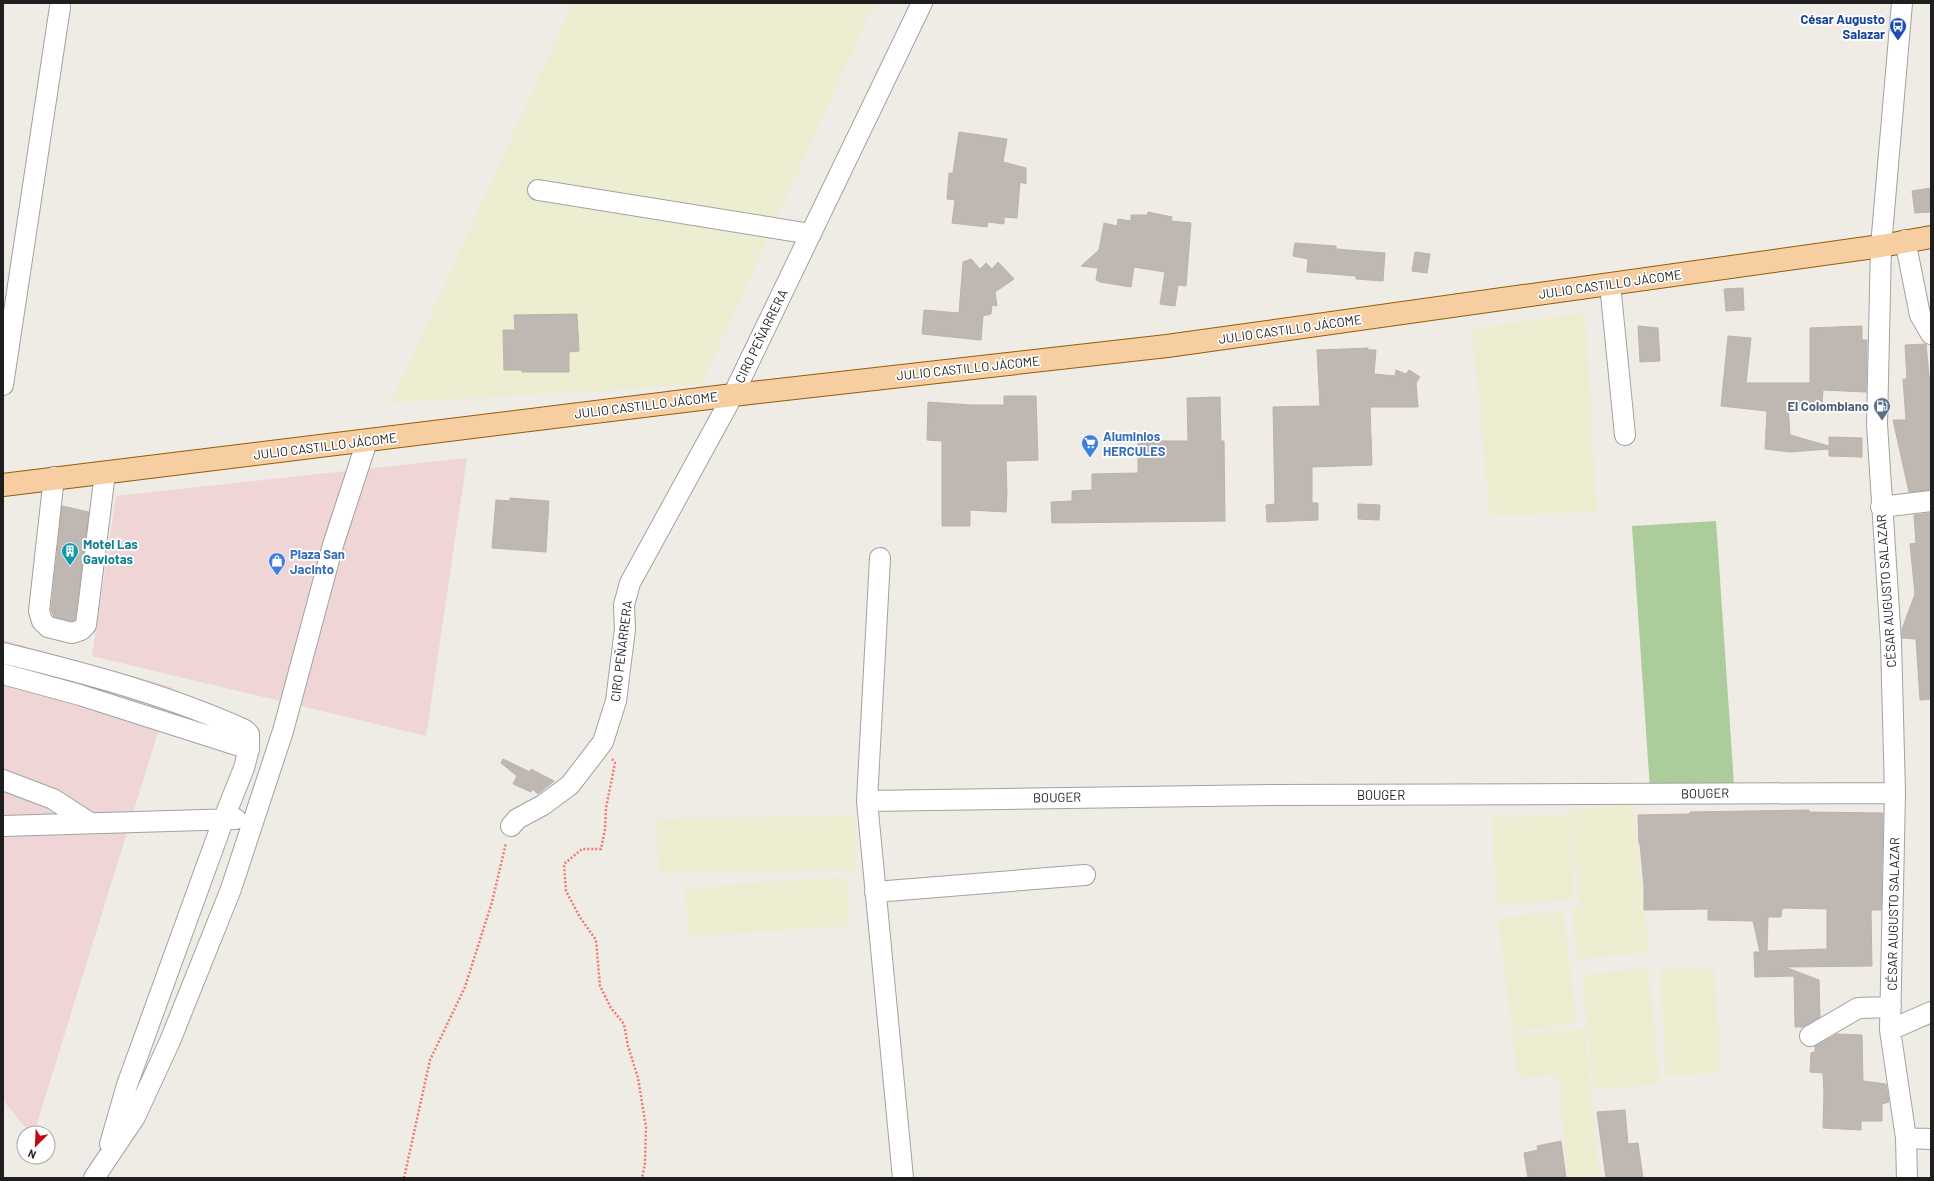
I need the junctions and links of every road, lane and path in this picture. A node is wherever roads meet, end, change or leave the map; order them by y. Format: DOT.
graph roads {
  1 [pos="922,3"];
  2 [pos="1902,3"];
  3 [pos="60,7"];
  4 [pos="538,190"];
  5 [pos="811,234"];
  6 [pos="1931,237"];
  7 [pos="1905,240"];
  8 [pos="1881,246"];
  9 [pos="1610,284"];
  10 [pos="1922,284"];
  11 [pos="1931,334"];
  12 [pos="3,385"];
  13 [pos="733,394"];
  14 [pos="1625,435"];
  15 [pos="367,441"];
  16 [pos="105,473"];
  17 [pos="54,477"];
  18 [pos="3,485"];
  19 [pos="1931,501"];
  20 [pos="1881,507"];
  21 [pos="880,558"];
  22 [pos="3,653"];
  23 [pos="3,674"];
  24 [pos="603,742"];
  25 [pos="249,749"];
  26 [pos="3,780"];
  27 [pos="1896,793"];
  28 [pos="867,801"];
  29 [pos="224,818"];
  30 [pos="254,819"];
  31 [pos="90,823"];
  32 [pos="3,826"];
  33 [pos="510,826"];
  34 [pos="1086,875"];
  35 [pos="876,892"];
  36 [pos="1891,1007"];
  37 [pos="1931,1012"];
  38 [pos="1890,1030"];
  39 [pos="1810,1036"];
  40 [pos="1906,1138"];
  41 [pos="1931,1139"];
  42 [pos="107,1156"];
  43 [pos="94,1178"];
  44 [pos="404,1178"];
  45 [pos="642,1178"];
  46 [pos="903,1178"];
  47 [pos="1907,1178"];
  1 -- 5 [label="street, CIRO PEÑARRERA"];
  2 -- 8 [label="street, CÉSAR AUGUSTO SALAZAR"];
  3 -- 12 [label="street"];
  4 -- 5 [label="street"];
  5 -- 13 [label="street, CIRO PEÑARRERA"];
  6 -- 7 [label="main road, JULIO CASTILLO JÁCOME"];
  7 -- 8 [label="main road, JULIO CASTILLO JÁCOME"];
  7 -- 10 [label="street"];
  8 -- 9 [label="main road, JULIO CASTILLO JÁCOME"];
  8 -- 20 [label="street, CÉSAR AUGUSTO SALAZAR"];
  9 -- 13 [label="main road, JULIO CASTILLO JÁCOME"];
  9 -- 14 [label="street"];
  10 -- 11 [label="street"];
  13 -- 15 [label="main road, JULIO CASTILLO JÁCOME"];
  13 -- 24 [label="street, CIRO PEÑARRERA"];
  15 -- 16 [label="main road, JULIO CASTILLO JÁCOME"];
  15 -- 30 [label="street"];
  16 -- 17 [label="main road, JULIO CASTILLO JÁCOME"];
  16 -- 17 [label="street"];
  17 -- 18 [label="main road, JULIO CASTILLO JÁCOME"];
  19 -- 20 [label="street"];
  20 -- 27 [label="street, CÉSAR AUGUSTO SALAZAR"];
  21 -- 28 [label="street"];
  22 -- 25 [label="street"];
  23 -- 25 [label="street"];
  24 -- 33 [label="street, CIRO PEÑARRERA"];
  24 -- 45 [label="path"];
  25 -- 29 [label="street"];
  26 -- 31 [label="street"];
  27 -- 28 [label="street, BOUGER"];
  27 -- 36 [label="street, CÉSAR AUGUSTO SALAZAR"];
  28 -- 35 [label="street"];
  29 -- 30 [label="street"];
  29 -- 31 [label="street"];
  29 -- 42 [label="street"];
  30 -- 42 [label="street"];
  31 -- 32 [label="street"];
  33 -- 44 [label="path"];
  34 -- 35 [label="street"];
  35 -- 46 [label="street"];
  36 -- 38 [label="street, CÉSAR AUGUSTO SALAZAR"];
  36 -- 39 [label="street"];
  37 -- 38 [label="street"];
  38 -- 40 [label="street, CÉSAR AUGUSTO SALAZAR"];
  40 -- 41 [label="street"];
  40 -- 47 [label="street, CÉSAR AUGUSTO SALAZAR"];
  42 -- 43 [label="street"];
}
